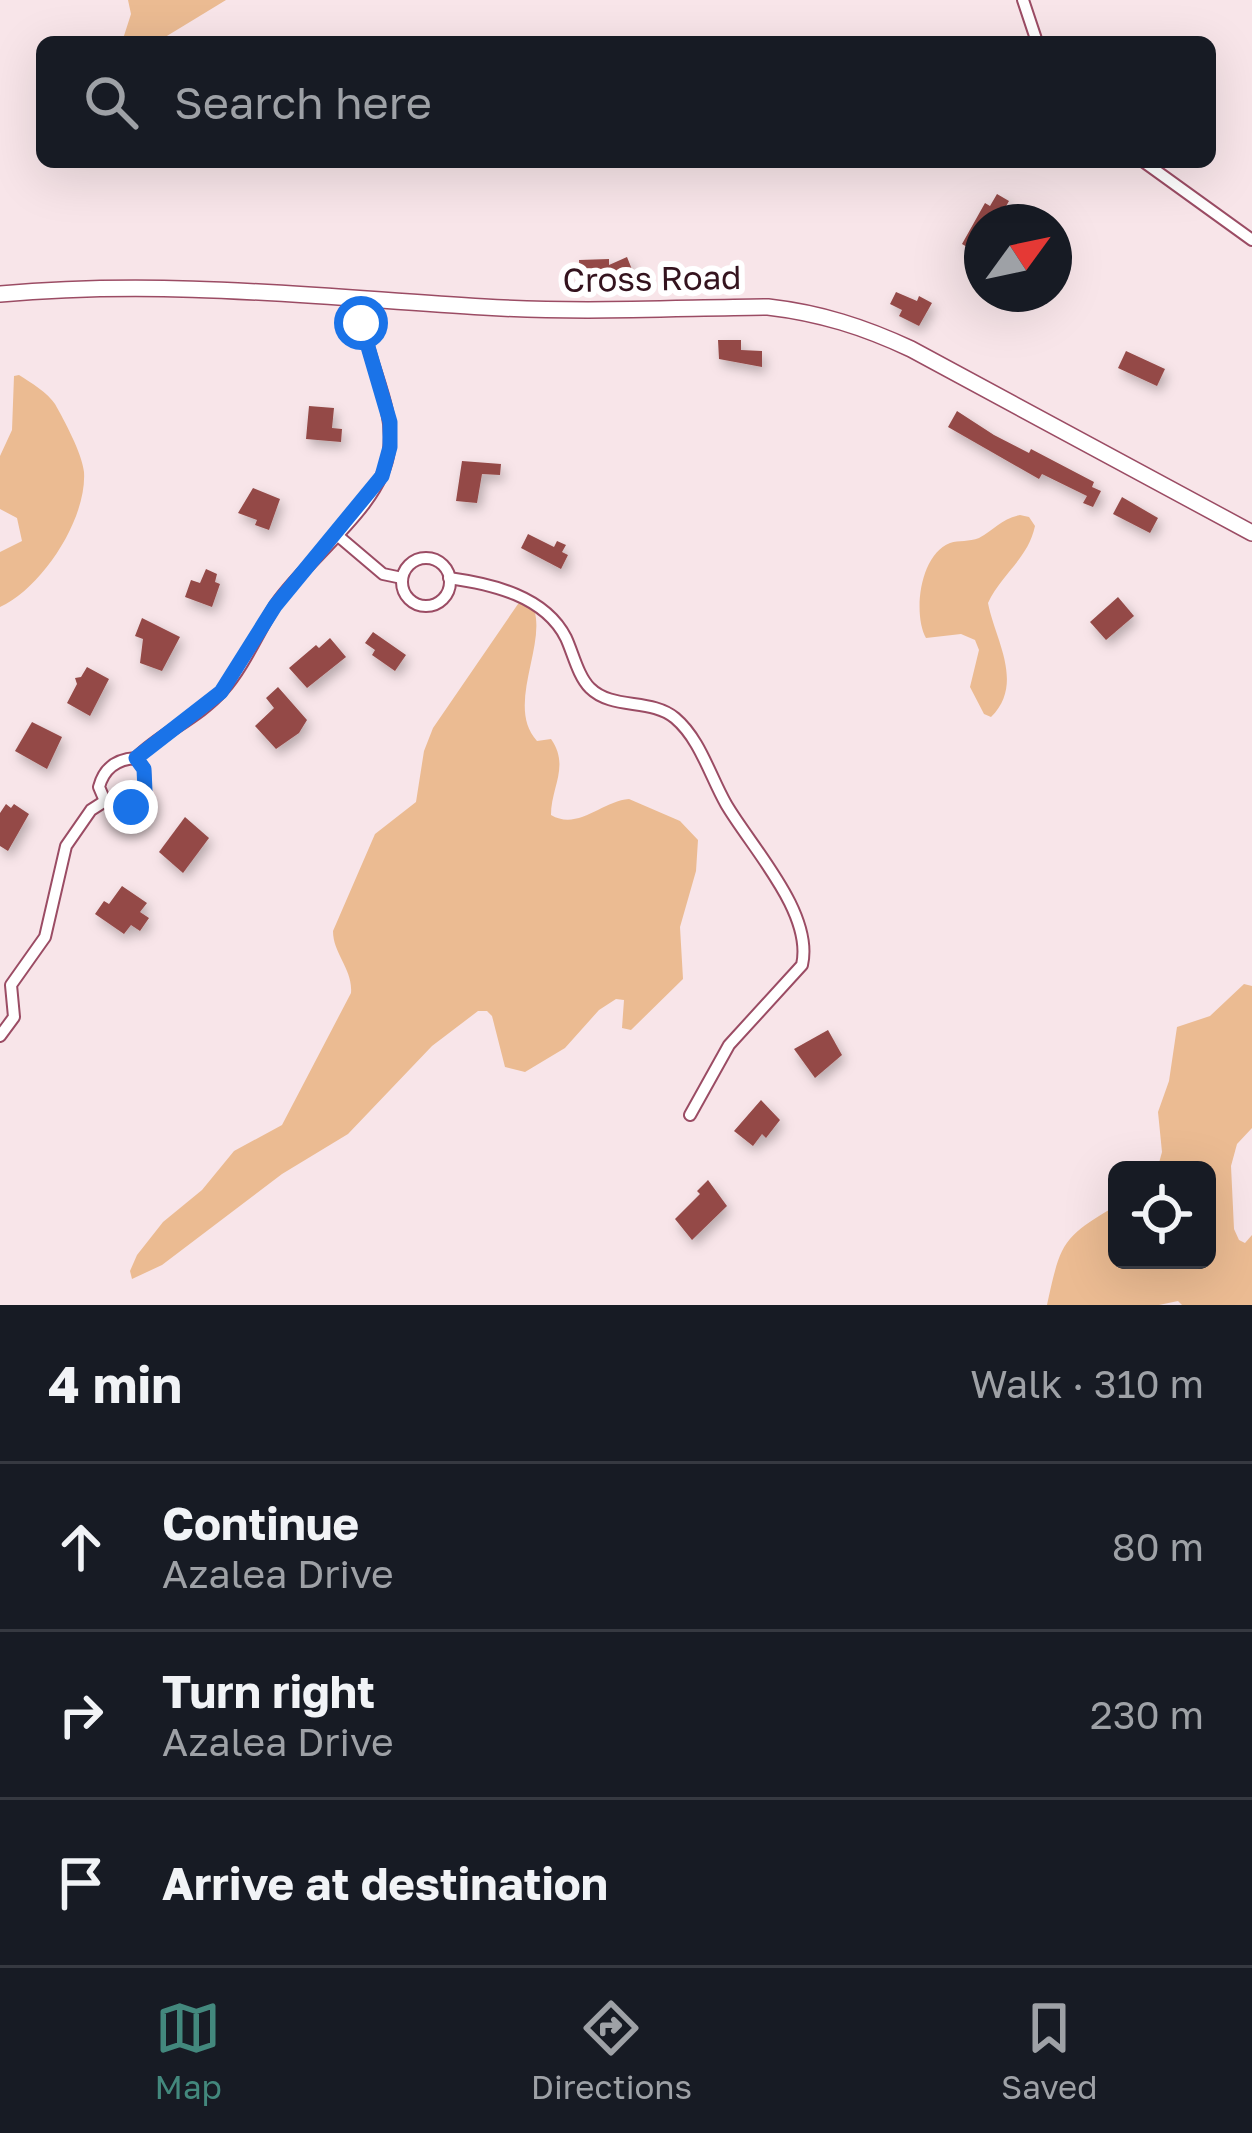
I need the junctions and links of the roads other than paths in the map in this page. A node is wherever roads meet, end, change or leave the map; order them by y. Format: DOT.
graph roads {
  1 [pos="1023,0"];
  2 [pos="1034,36"];
  3 [pos="1152,168"];
  4 [pos="1252,239"];
  5 [pos="0,294"];
  6 [pos="363,299"];
  7 [pos="1252,533"];
  8 [pos="337,535"];
  9 [pos="402,578"];
  10 [pos="449,578"];
  11 [pos="136,758"];
  12 [pos="105,801"];
  13 [pos="6,984"];
  14 [pos="0,1036"];
  15 [pos="690,1115"];
  1 -- 2 [label="street"];
  3 -- 4 [label="street"];
  5 -- 6 [label="street, Cross Road"];
  6 -- 7 [label="street, Cross Road"];
  6 -- 8 [label="street"];
  8 -- 9 [label="street"];
  8 -- 11 [label="street"];
  9 -- 10 [label="street"];
  9 -- 10 [label="street"];
  10 -- 15 [label="street"];
  11 -- 12 [label="street"];
  11 -- 12 [label="street"];
  12 -- 13 [label="street"];
  13 -- 14 [label="street"];
}
